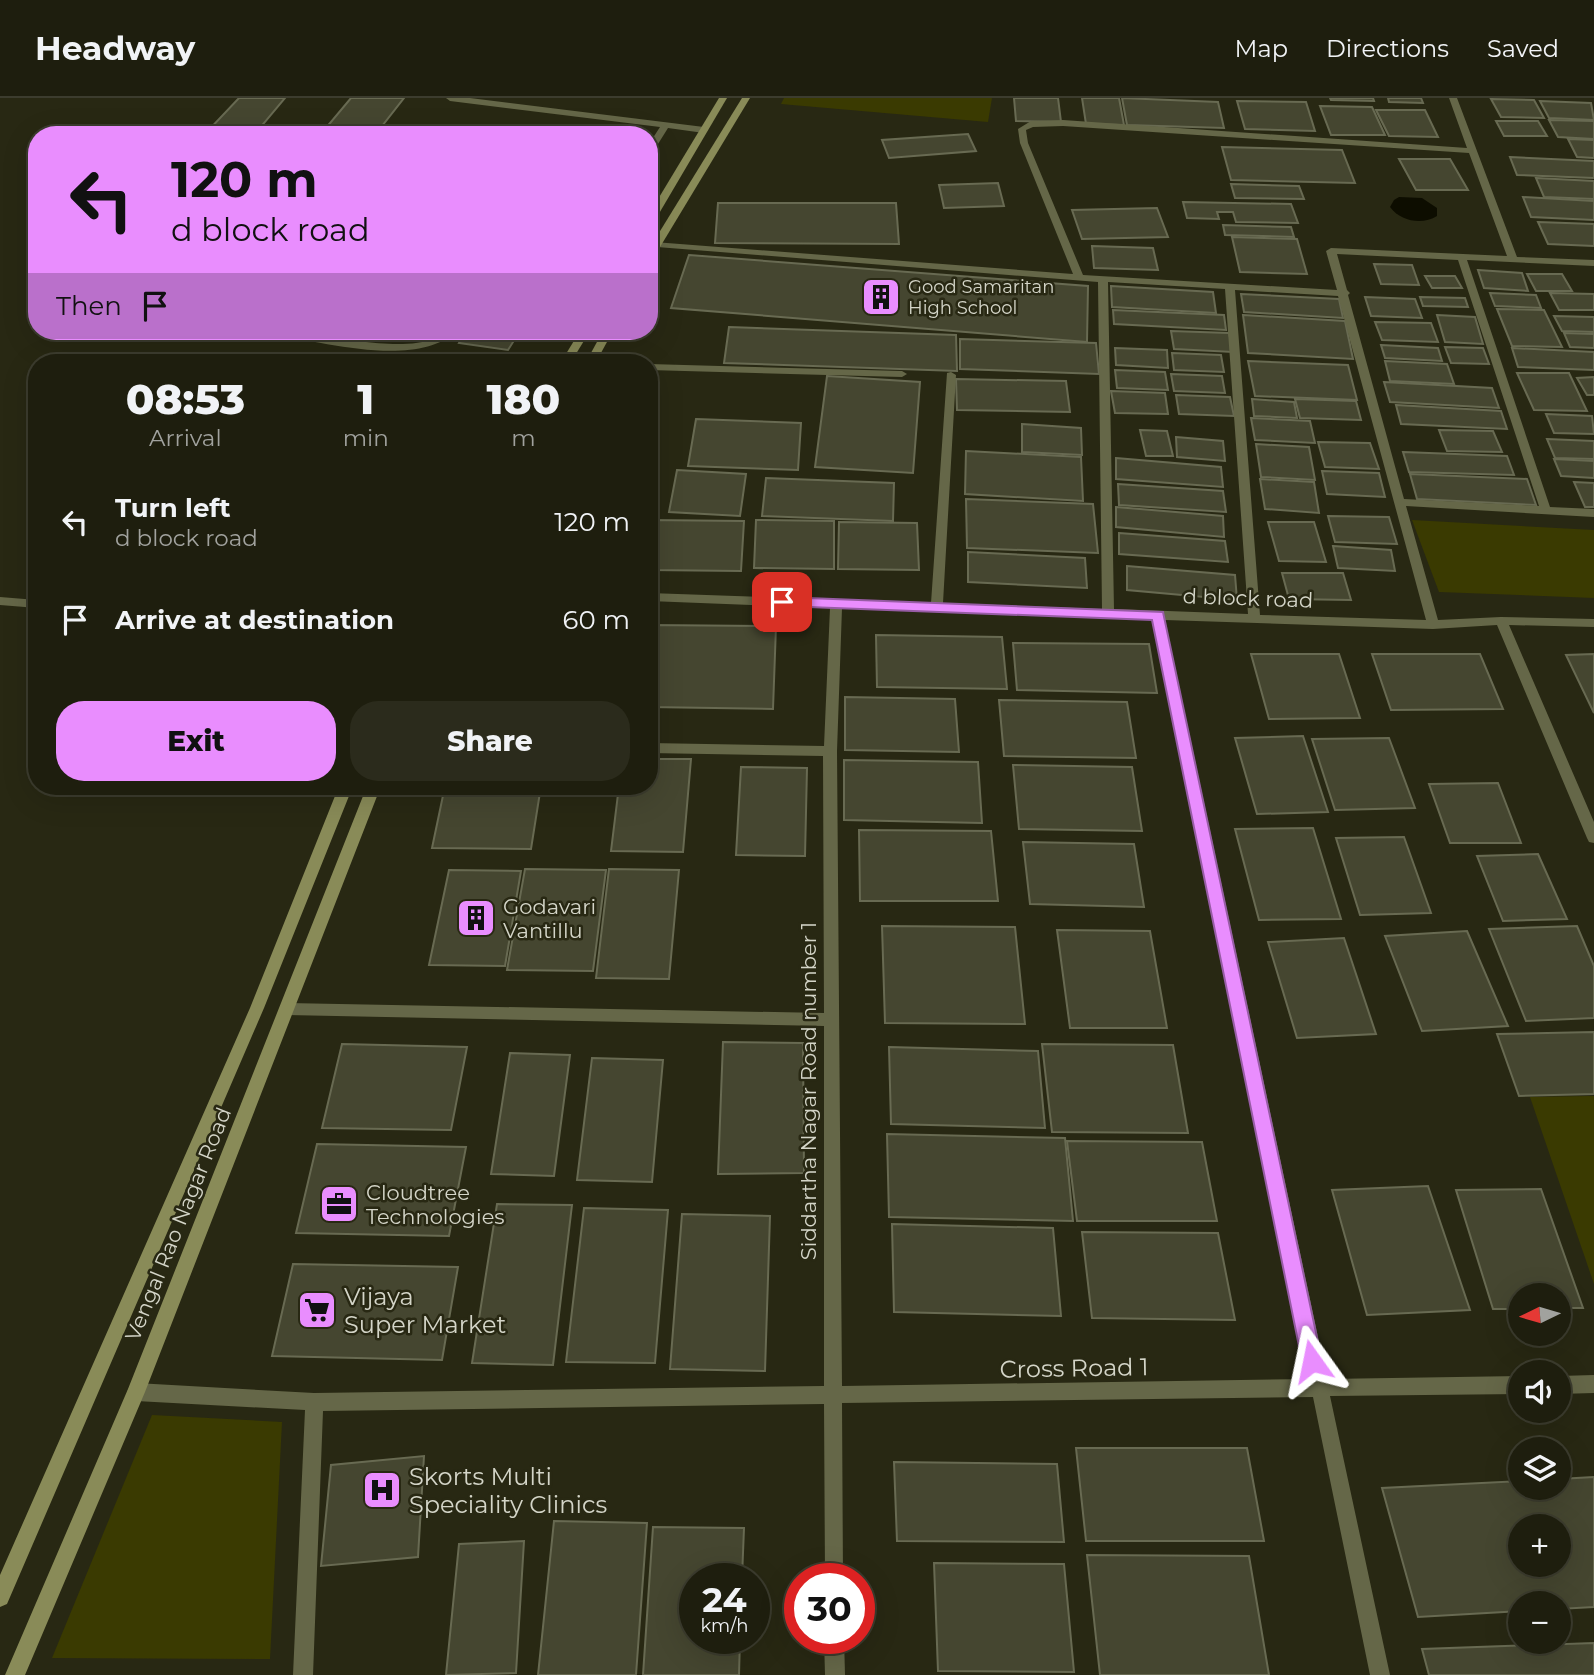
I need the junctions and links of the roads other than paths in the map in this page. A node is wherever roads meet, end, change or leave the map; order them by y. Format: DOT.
graph roads {
  1 [pos="450,98"];
  2 [pos="723,98"];
  3 [pos="746,98"];
  4 [pos="1453,98"];
  5 [pos="665,125"];
  6 [pos="704,130"];
  7 [pos="658,137"];
  8 [pos="1473,151"];
  9 [pos="658,208"];
  10 [pos="658,224"];
  11 [pos="668,226"];
  12 [pos="658,242"];
  13 [pos="658,244"];
  14 [pos="1462,258"];
  15 [pos="1514,261"];
  16 [pos="1594,263"];
  17 [pos="1078,275"];
  18 [pos="1103,279"];
  19 [pos="1230,287"];
  20 [pos="1345,293"];
  21 [pos="343,340"];
  22 [pos="437,340"];
  23 [pos="658,367"];
  24 [pos="902,374"];
  25 [pos="951,375"];
  26 [pos="1401,502"];
  27 [pos="1546,510"];
  28 [pos="1594,513"];
  29 [pos="658,597"];
  30 [pos="0,601"];
  31 [pos="28,603"];
  32 [pos="836,604"];
  33 [pos="937,608"];
  34 [pos="1108,613"];
  35 [pos="1158,615"];
  36 [pos="1254,617"];
  37 [pos="1500,621"];
  38 [pos="1594,623"];
  39 [pos="1433,625"];
  40 [pos="658,748"];
  41 [pos="830,751"];
  42 [pos="342,795"];
  43 [pos="370,795"];
  44 [pos="1594,838"];
  45 [pos="287,1009"];
  46 [pos="830,1020"];
  47 [pos="1594,1384"];
  48 [pos="1508,1385"];
  49 [pos="1571,1385"];
  50 [pos="1318,1387"];
  51 [pos="136,1392"];
  52 [pos="831,1397"];
  53 [pos="314,1402"];
  54 [pos="834,1563"];
  55 [pos="0,1597"];
  56 [pos="835,1654"];
  57 [pos="15,1675"];
  58 [pos="303,1675"];
  59 [pos="835,1675"];
  60 [pos="1380,1675"];
  1 -- 5 [label="street"];
  2 -- 6 [label="main road"];
  3 -- 11 [label="main road"];
  4 -- 8 [label="street"];
  5 -- 6 [label="street"];
  5 -- 7 [label="street"];
  6 -- 9 [label="main road"];
  8 -- 15 [label="street"];
  8 -- 17 [label="street"];
  10 -- 11 [label="main road"];
  11 -- 12 [label="main road"];
  13 -- 17 [label="street"];
  14 -- 15 [label="street"];
  14 -- 20 [label="street"];
  14 -- 27 [label="street"];
  15 -- 16 [label="street"];
  17 -- 18 [label="street"];
  18 -- 19 [label="street"];
  18 -- 34 [label="street"];
  19 -- 20 [label="street"];
  19 -- 36 [label="street"];
  20 -- 26 [label="street"];
  21 -- 22 [label="street"];
  23 -- 24 [label="street"];
  25 -- 33 [label="street"];
  26 -- 27 [label="street"];
  26 -- 39 [label="street"];
  27 -- 28 [label="street"];
  29 -- 32 [label="street, d block road"];
  30 -- 31 [label="street"];
  32 -- 33 [label="street, d block road"];
  32 -- 41 [label="street, Siddartha Nagar Road number 1"];
  33 -- 34 [label="street, d block road"];
  34 -- 35 [label="street, d block road"];
  35 -- 36 [label="street, d block road"];
  35 -- 50 [label="street"];
  36 -- 39 [label="street, d block road"];
  37 -- 38 [label="street, d block road"];
  37 -- 39 [label="street, d block road"];
  37 -- 44 [label="street"];
  40 -- 41 [label="street"];
  41 -- 46 [label="street, Siddartha Nagar Road number 1"];
  42 -- 55 [label="main road, Vengal Rao Nagar Road"];
  43 -- 45 [label="main road, Vengal Rao Nagar Road"];
  45 -- 46 [label="street"];
  45 -- 51 [label="main road, Vengal Rao Nagar Road"];
  46 -- 52 [label="street, Siddartha Nagar Road number 1"];
  47 -- 49 [label="street"];
  48 -- 50 [label="street, Cross Road 1"];
  50 -- 52 [label="street, Cross Road 1"];
  50 -- 60 [label="street"];
  51 -- 53 [label="street, Cross Road 1"];
  51 -- 57 [label="main road, Vengal Rao Nagar Road"];
  52 -- 53 [label="street, Cross Road 1"];
  52 -- 54 [label="street, Siddartha Nagar Road number 1"];
  53 -- 58 [label="street"];
  56 -- 59 [label="street"];
}
